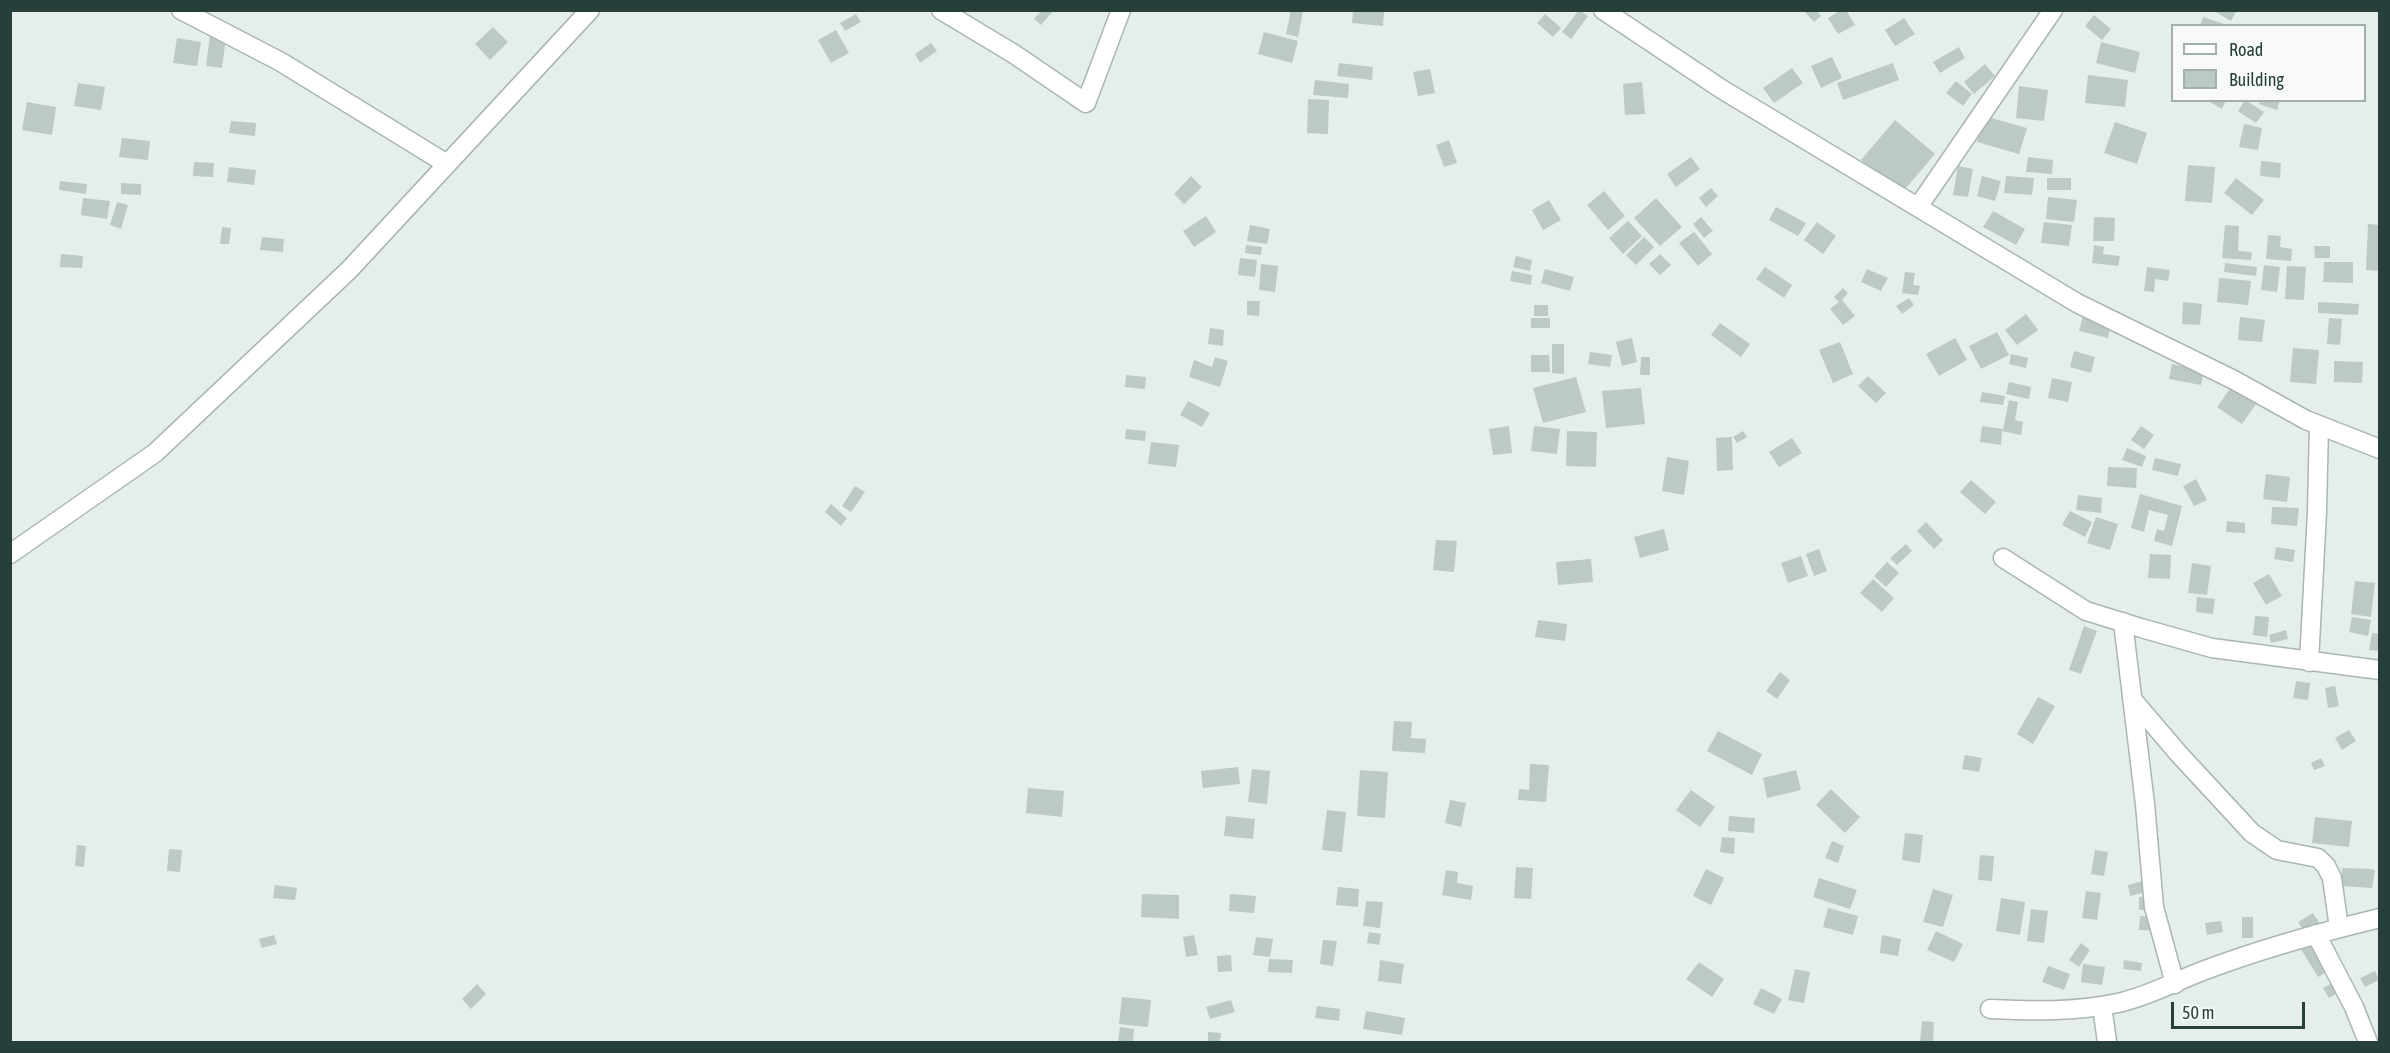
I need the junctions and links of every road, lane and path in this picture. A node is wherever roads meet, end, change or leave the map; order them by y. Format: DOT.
graph roads {
  1 [pos="181,10"];
  2 [pos="590,10"];
  3 [pos="941,10"];
  4 [pos="1121,10"];
  5 [pos="1603,10"];
  6 [pos="2054,10"];
  7 [pos="447,164"];
  8 [pos="1918,207"];
  9 [pos="2319,425"];
  10 [pos="2379,449"];
  11 [pos="10,555"];
  12 [pos="2003,558"];
  13 [pos="2123,622"];
  14 [pos="2309,662"];
  15 [pos="2379,670"];
  16 [pos="2132,699"];
  17 [pos="2379,918"];
  18 [pos="2339,928"];
  19 [pos="2316,934"];
  20 [pos="2175,984"];
  21 [pos="2102,1006"];
  22 [pos="1990,1010"];
  23 [pos="2107,1042"];
  24 [pos="2368,1042"];
  1 -- 7 [label="street"];
  2 -- 7 [label="street"];
  3 -- 4 [label="street"];
  5 -- 8 [label="street"];
  6 -- 8 [label="street"];
  7 -- 11 [label="street"];
  8 -- 9 [label="street"];
  9 -- 10 [label="street"];
  9 -- 14 [label="street"];
  12 -- 13 [label="street"];
  13 -- 14 [label="street"];
  13 -- 16 [label="street"];
  14 -- 15 [label="street"];
  16 -- 18 [label="street"];
  16 -- 20 [label="street"];
  17 -- 18 [label="street"];
  18 -- 19 [label="street"];
  19 -- 20 [label="street"];
  19 -- 24 [label="street"];
  20 -- 21 [label="street"];
  21 -- 22 [label="street"];
  21 -- 23 [label="street"];
}
